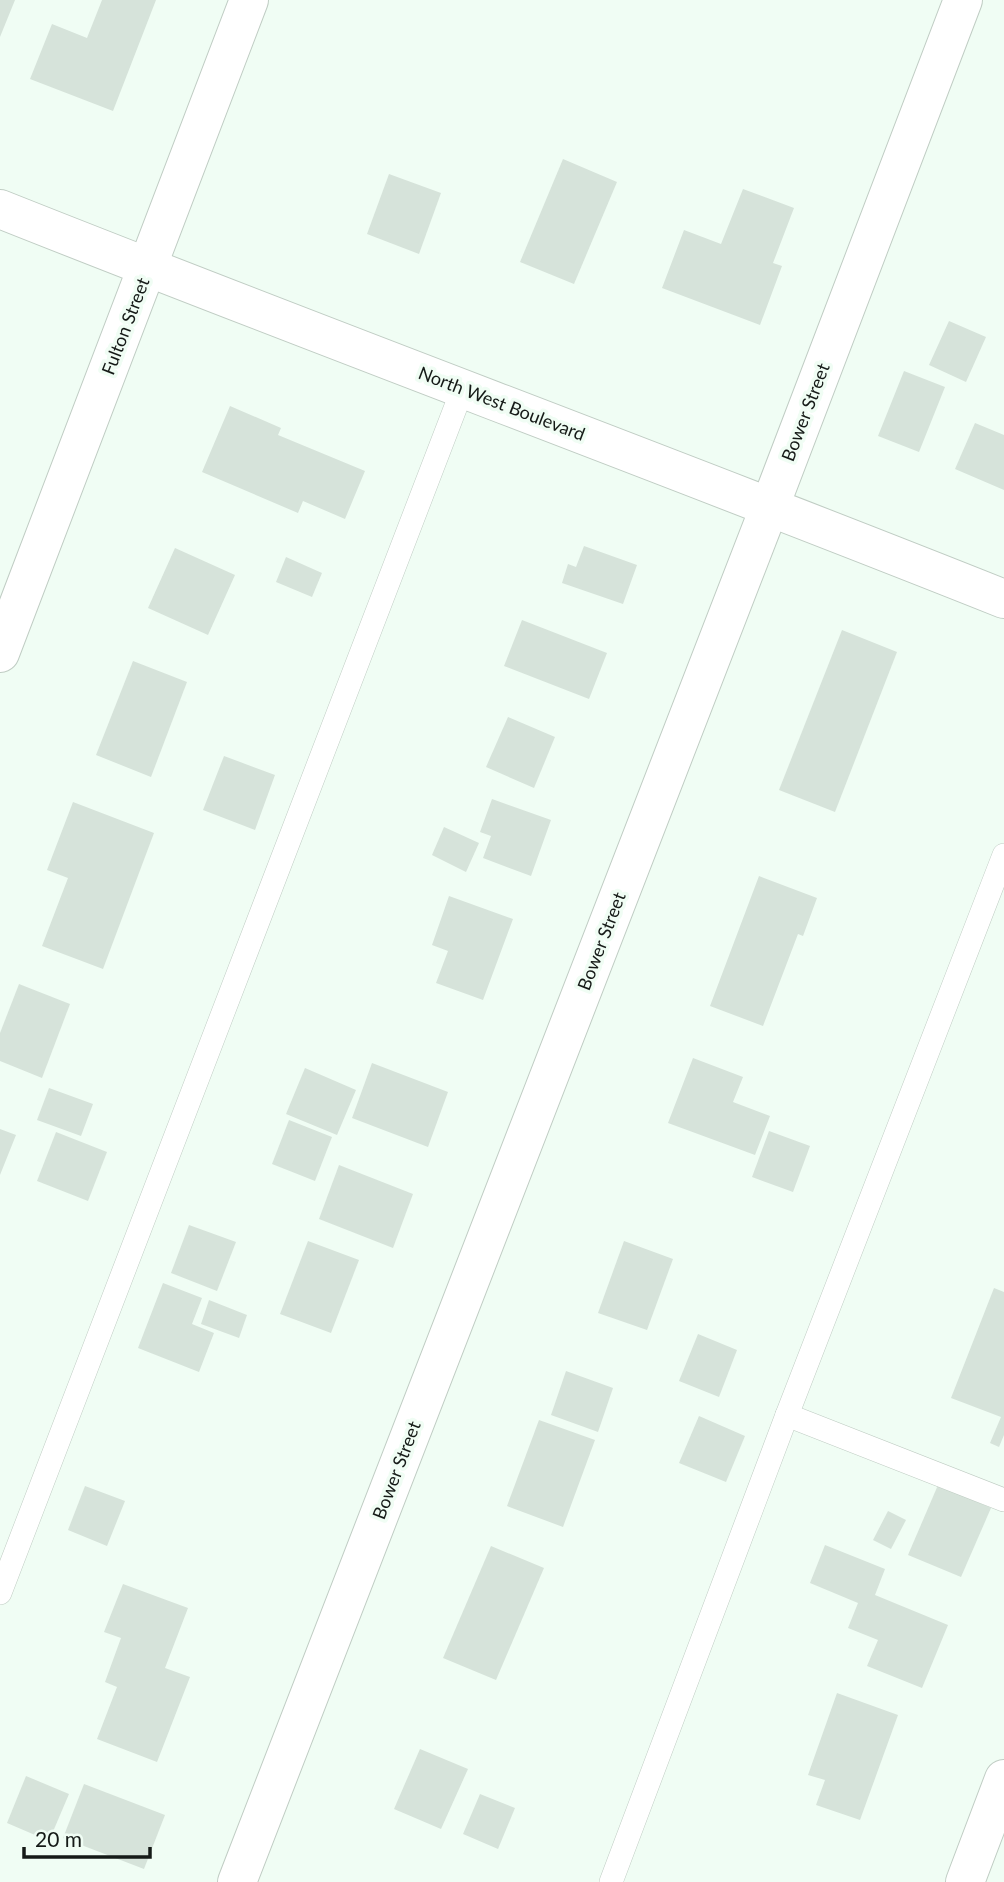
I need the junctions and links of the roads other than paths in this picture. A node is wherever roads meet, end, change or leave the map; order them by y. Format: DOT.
graph roads {
  1 [pos="249,0"];
  2 [pos="963,0"];
  3 [pos="0,209"];
  4 [pos="148,267"];
  5 [pos="463,388"];
  6 [pos="770,506"];
  7 [pos="1004,599"];
  8 [pos="0,653"];
  9 [pos="1004,855"];
  10 [pos="788,1415"];
  11 [pos="1004,1500"];
  12 [pos="0,1593"];
  13 [pos="1004,1779"];
  14 [pos="237,1882"];
  15 [pos="611,1882"];
  16 [pos="964,1882"];
  1 -- 4 [label="street, Fulton Street"];
  2 -- 6 [label="street, Bower Street"];
  3 -- 4 [label="street, North West Boulevard"];
  4 -- 5 [label="street, North West Boulevard"];
  4 -- 8 [label="street, Fulton Street"];
  5 -- 6 [label="street, North West Boulevard"];
  5 -- 12 [label="lane"];
  6 -- 7 [label="street, North West Boulevard"];
  6 -- 14 [label="street, Bower Street"];
  9 -- 10 [label="lane"];
  10 -- 11 [label="lane"];
  10 -- 15 [label="lane"];
  13 -- 16 [label="street"];
}
